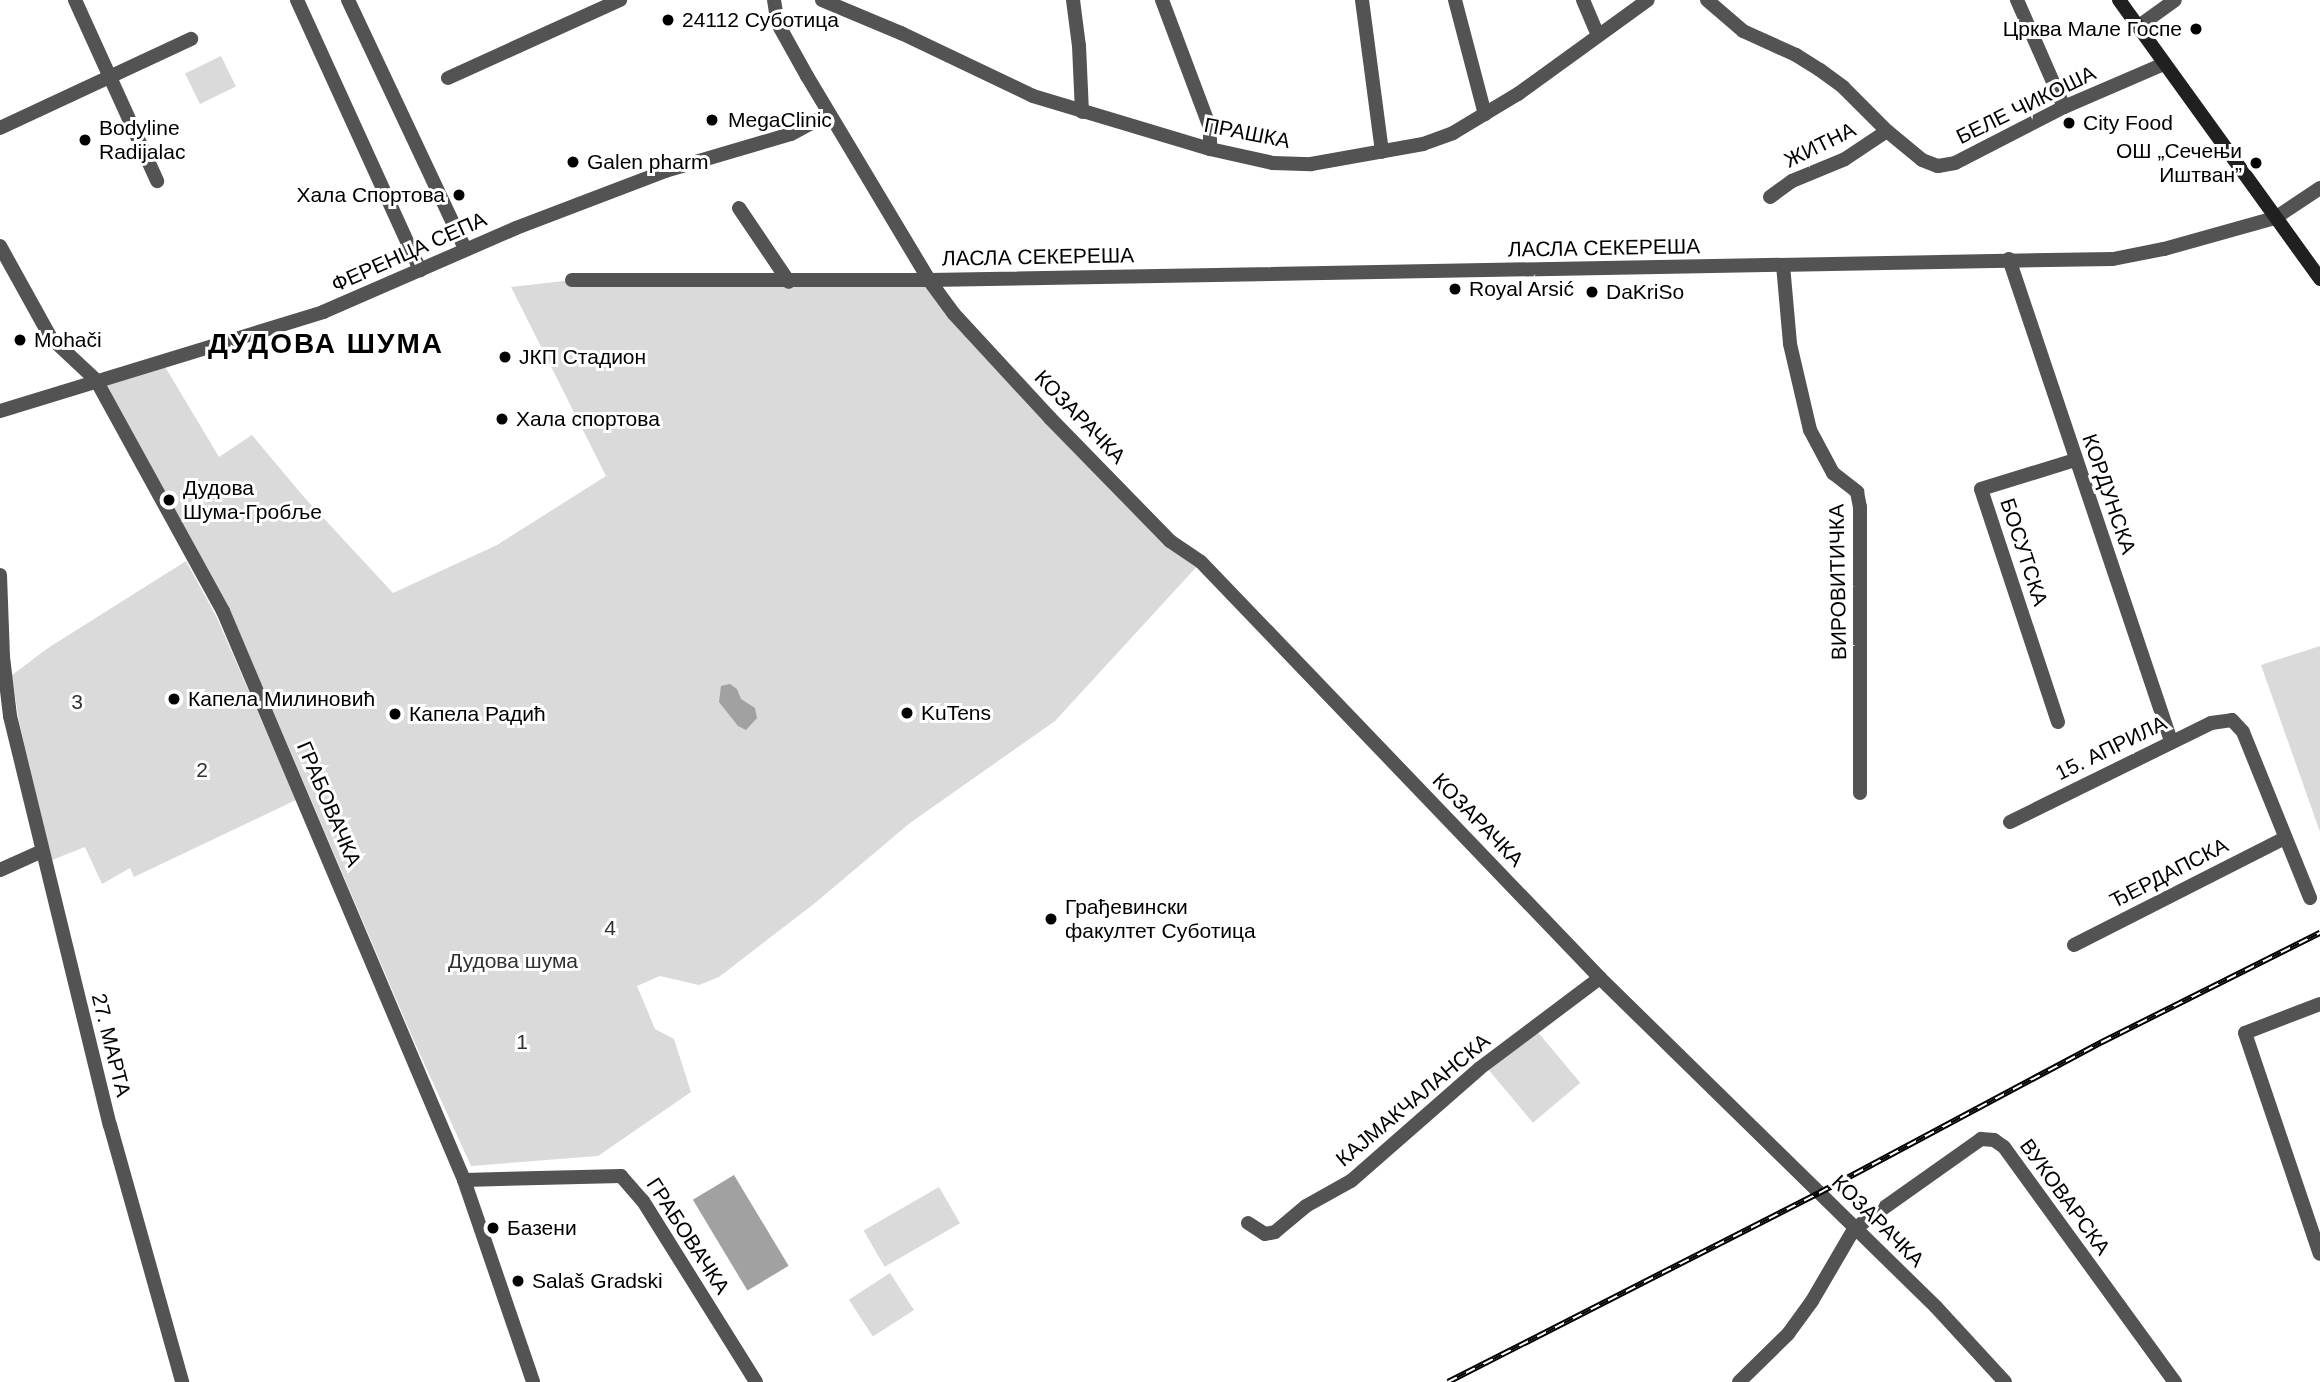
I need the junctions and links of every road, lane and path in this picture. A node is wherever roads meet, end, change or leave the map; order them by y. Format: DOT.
graph roads {
  1 [pos="75,0"];
  2 [pos="297,0"];
  3 [pos="348,0"];
  4 [pos="620,0"];
  5 [pos="774,0"];
  6 [pos="822,0"];
  7 [pos="1073,0"];
  8 [pos="1161,0"];
  9 [pos="1362,0"];
  10 [pos="1455,0"];
  11 [pos="1583,0"];
  12 [pos="1648,0"];
  13 [pos="1707,0"];
  14 [pos="2017,0"];
  15 [pos="2119,0"];
  16 [pos="2175,0"];
  17 [pos="2139,26"];
  18 [pos="1598,35"];
  19 [pos="191,39"];
  20 [pos="2164,64"];
  21 [pos="110,77"];
  22 [pos="448,78"];
  23 [pos="2064,107"];
  24 [pos="0,111"];
  25 [pos="1082,112"];
  26 [pos="828,114"];
  27 [pos="1485,114"];
  28 [pos="3,127"];
  29 [pos="1887,131"];
  30 [pos="1210,149"];
  31 [pos="1382,152"];
  32 [pos="157,181"];
  33 [pos="2320,188"];
  34 [pos="1770,197"];
  35 [pos="739,208"];
  36 [pos="2275,218"];
  37 [pos="0,246"];
  38 [pos="465,249"];
  39 [pos="2009,259"];
  40 [pos="1783,265"];
  41 [pos="420,270"];
  42 [pos="2320,279"];
  43 [pos="572,280"];
  44 [pos="929,280"];
  45 [pos="789,282"];
  46 [pos="96,380"];
  47 [pos="0,411"];
  48 [pos="2075,460"];
  49 [pos="0,575"];
  50 [pos="5,718"];
  51 [pos="2058,722"];
  52 [pos="2171,741"];
  53 [pos="1860,793"];
  54 [pos="2010,822"];
  55 [pos="2283,839"];
  56 [pos="42,850"];
  57 [pos="0,870"];
  58 [pos="2310,898"];
  59 [pos="2074,945"];
  60 [pos="1600,978"];
  61 [pos="2320,1004"];
  62 [pos="464,1180"];
  63 [pos="1248,1223"];
  64 [pos="1854,1229"];
  65 [pos="2320,1254"];
  66 [pos="182,1382"];
  67 [pos="533,1382"];
  68 [pos="756,1382"];
  69 [pos="1739,1382"];
  70 [pos="2005,1382"];
  71 [pos="2175,1382"];
  1 -- 21 [label="street"];
  2 -- 41 [label="street"];
  3 -- 38 [label="street"];
  4 -- 22 [label="street"];
  5 -- 26 [label="street, КОЗАРАЧКА"];
  6 -- 25 [label="street, ПРАШКА"];
  7 -- 25 [label="street"];
  8 -- 30 [label="street"];
  9 -- 31 [label="street"];
  10 -- 27 [label="street"];
  11 -- 18 [label="street"];
  12 -- 18 [label="street, ПРАШКА"];
  13 -- 29 [label="street, БЕЛЕ ЧИКОША"];
  14 -- 23 [label="street"];
  15 -- 17 [label="main road"];
  16 -- 17 [label="street"];
  17 -- 20 [label="main road"];
  18 -- 27 [label="street, ПРАШКА"];
  19 -- 21 [label="street"];
  20 -- 23 [label="street, БЕЛЕ ЧИКОША"];
  20 -- 36 [label="main road"];
  21 -- 28 [label="street"];
  21 -- 32 [label="street"];
  23 -- 29 [label="street, БЕЛЕ ЧИКОША"];
  24 -- 28 [label="street"];
  25 -- 30 [label="street, ПРАШКА"];
  26 -- 38 [label="street, ФЕРЕНЦА СЕПА"];
  26 -- 44 [label="street, КОЗАРАЧКА"];
  27 -- 31 [label="street, ПРАШКА"];
  29 -- 34 [label="street, ЖИТНА"];
  30 -- 31 [label="street, ПРАШКА"];
  33 -- 36 [label="street, ЛАСЛА СЕКЕРЕША"];
  35 -- 45 [label="street"];
  36 -- 39 [label="street, ЛАСЛА СЕКЕРЕША"];
  36 -- 42 [label="main road"];
  37 -- 46 [label="street, ГРАБОВАЧКА"];
  38 -- 41 [label="street, ФЕРЕНЦА СЕПА"];
  39 -- 40 [label="street, ЛАСЛА СЕКЕРЕША"];
  39 -- 48 [label="street, КОРДУНСКА"];
  40 -- 44 [label="street, ЛАСЛА СЕКЕРЕША"];
  40 -- 53 [label="street, ВИРОВИТИЧКА"];
  41 -- 46 [label="street, ФЕРЕНЦА СЕПА"];
  43 -- 45 [label="street"];
  44 -- 45 [label="street"];
  44 -- 60 [label="street, КОЗАРАЧКА"];
  46 -- 47 [label="street, ФЕРЕНЦА СЕПА"];
  46 -- 62 [label="street, ГРАБОВАЧКА"];
  48 -- 51 [label="street, БОСУТСКА"];
  48 -- 52 [label="street, КОРДУНСКА"];
  49 -- 50 [label="street, 27. МАРТА"];
  50 -- 56 [label="street, 27. МАРТА"];
  52 -- 54 [label="street, 15. АПРИЛА"];
  52 -- 55 [label="street, 15. АПРИЛА"];
  55 -- 58 [label="street"];
  55 -- 59 [label="street, ЂЕРДАПСКА"];
  56 -- 57 [label="street"];
  56 -- 66 [label="street, 27. МАРТА"];
  60 -- 63 [label="street, КАЈМАКЧАЛАНСКА"];
  60 -- 64 [label="street, КОЗАРАЧКА"];
  61 -- 65 [label="street"];
  62 -- 67 [label="street, ГРАБОВАЧКА"];
  62 -- 68 [label="street, ГРАБОВАЧКА"];
  64 -- 69 [label="street"];
  64 -- 70 [label="street, КОЗАРАЧКА"];
  64 -- 71 [label="street, ВУКОВАРСКА"];
}
